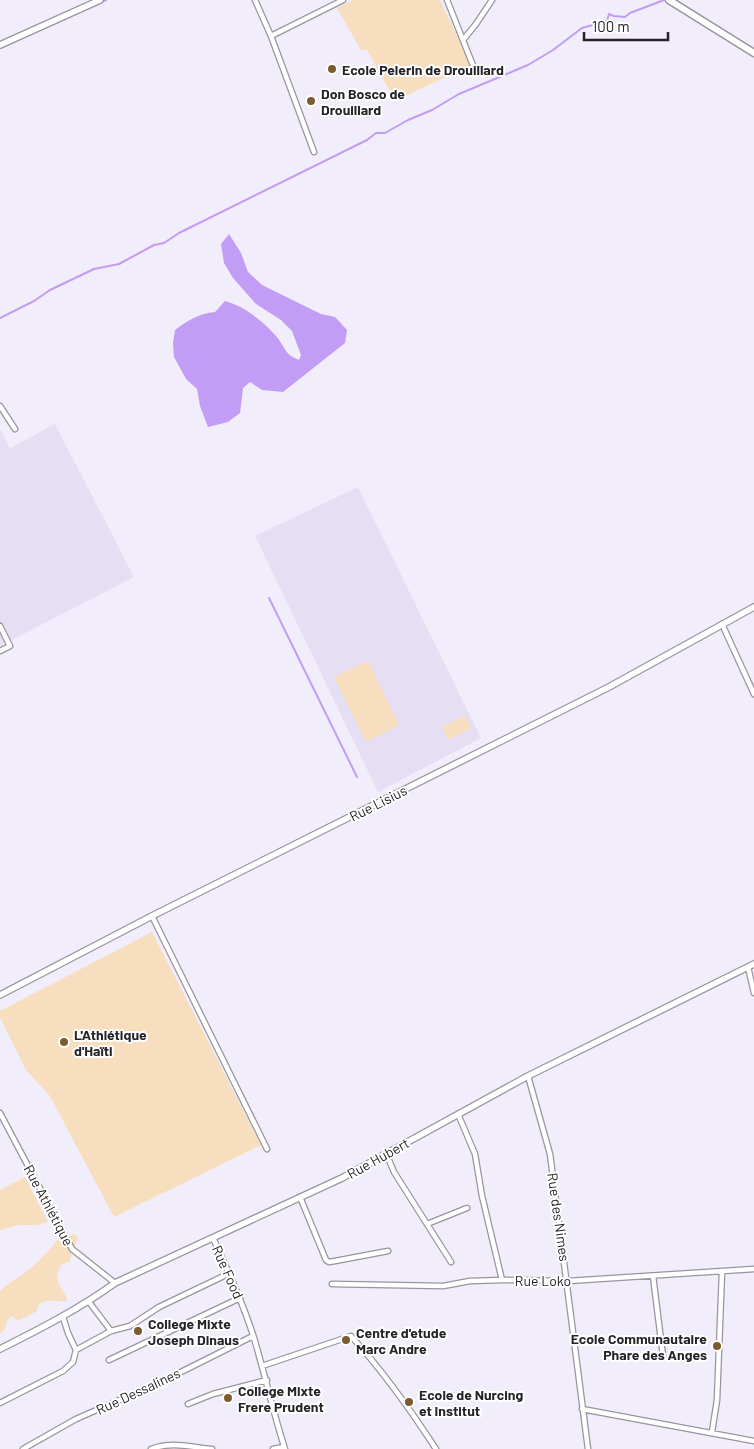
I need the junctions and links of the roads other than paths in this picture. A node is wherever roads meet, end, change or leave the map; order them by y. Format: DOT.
graph roads {
  1 [pos="100,0"];
  2 [pos="255,0"];
  3 [pos="447,0"];
  4 [pos="492,0"];
  5 [pos="339,1"];
  6 [pos="671,1"];
  7 [pos="271,36"];
  8 [pos="463,40"];
  9 [pos="0,45"];
  10 [pos="754,53"];
  11 [pos="474,68"];
  12 [pos="314,152"];
  13 [pos="0,406"];
  14 [pos="15,429"];
  15 [pos="754,607"];
  16 [pos="722,624"];
  17 [pos="0,626"];
  18 [pos="0,651"];
  19 [pos="754,694"];
  20 [pos="152,916"];
  21 [pos="751,966"];
  22 [pos="754,994"];
  23 [pos="0,995"];
  24 [pos="528,1076"];
  25 [pos="0,1113"];
  26 [pos="458,1114"];
  27 [pos="268,1149"];
  28 [pos="386,1153"];
  29 [pos="300,1197"];
  30 [pos="467,1208"];
  31 [pos="427,1224"];
  32 [pos="213,1238"];
  33 [pos="388,1251"];
  34 [pos="451,1262"];
  35 [pos="754,1270"];
  36 [pos="722,1272"];
  37 [pos="230,1273"];
  38 [pos="653,1276"];
  39 [pos="502,1280"];
  40 [pos="568,1281"];
  41 [pos="116,1283"];
  42 [pos="332,1284"];
  43 [pos="240,1298"];
  44 [pos="89,1302"];
  45 [pos="63,1317"];
  46 [pos="111,1331"];
  47 [pos="254,1336"];
  48 [pos="0,1348"];
  49 [pos="76,1350"];
  50 [pos="662,1356"];
  51 [pos="109,1360"];
  52 [pos="262,1366"];
  53 [pos="267,1380"];
  54 [pos="0,1402"];
  55 [pos="188,1404"];
  56 [pos="582,1409"];
  57 [pos="712,1432"];
  58 [pos="754,1441"];
  59 [pos="284,1448"];
  60 [pos="23,1449"];
  61 [pos="151,1449"];
  62 [pos="212,1449"];
  63 [pos="273,1449"];
  64 [pos="436,1449"];
  65 [pos="588,1449"];
  1 -- 9 [label="street"];
  2 -- 7 [label="street"];
  3 -- 8 [label="street"];
  4 -- 8 [label="street"];
  5 -- 7 [label="street"];
  6 -- 10 [label="main road"];
  7 -- 12 [label="street"];
  8 -- 11 [label="street"];
  13 -- 14 [label="street"];
  15 -- 16 [label="street, Rue Lisius"];
  16 -- 19 [label="street"];
  16 -- 20 [label="street, Rue Lisius"];
  17 -- 18 [label="street"];
  20 -- 23 [label="street, Rue Lisius"];
  20 -- 27 [label="street"];
  21 -- 22 [label="street"];
  21 -- 24 [label="street, Rue Hubert"];
  24 -- 26 [label="street, Rue Hubert"];
  24 -- 40 [label="street, Rue des Nimes"];
  25 -- 41 [label="street, Rue Athlétique"];
  26 -- 28 [label="street, Rue Hubert"];
  26 -- 39 [label="street"];
  28 -- 29 [label="street, Rue Hubert"];
  28 -- 31 [label="street"];
  29 -- 32 [label="street, Rue Hubert"];
  29 -- 33 [label="street"];
  30 -- 31 [label="street"];
  31 -- 34 [label="street"];
  32 -- 37 [label="street, Rue Food"];
  32 -- 41 [label="street, Rue Hubert"];
  35 -- 36 [label="street, Rue Loko"];
  36 -- 38 [label="street, Rue Loko"];
  36 -- 57 [label="street"];
  37 -- 43 [label="street, Rue Food"];
  37 -- 46 [label="street"];
  38 -- 40 [label="street, Rue Loko"];
  38 -- 50 [label="street"];
  39 -- 40 [label="street, Rue Loko"];
  39 -- 42 [label="street, Rue Loko"];
  40 -- 56 [label="street, Rue des Nimes"];
  41 -- 44 [label="street, Rue Hubert"];
  43 -- 47 [label="street, Rue Food"];
  43 -- 51 [label="street"];
  44 -- 45 [label="street, Rue Hubert"];
  44 -- 46 [label="street"];
  45 -- 48 [label="street, Rue Hubert"];
  45 -- 49 [label="street"];
  46 -- 49 [label="street"];
  47 -- 52 [label="street, Rue Food"];
  47 -- 60 [label="street, Rue Dessalines"];
  49 -- 54 [label="street"];
  52 -- 53 [label="street, Rue Food"];
  52 -- 64 [label="street"];
  53 -- 55 [label="street"];
  53 -- 59 [label="street, Rue Food"];
  56 -- 57 [label="street"];
  56 -- 65 [label="street, Rue des Nimes"];
  57 -- 58 [label="street"];
  59 -- 63 [label="street"];
  61 -- 62 [label="street"];
}
